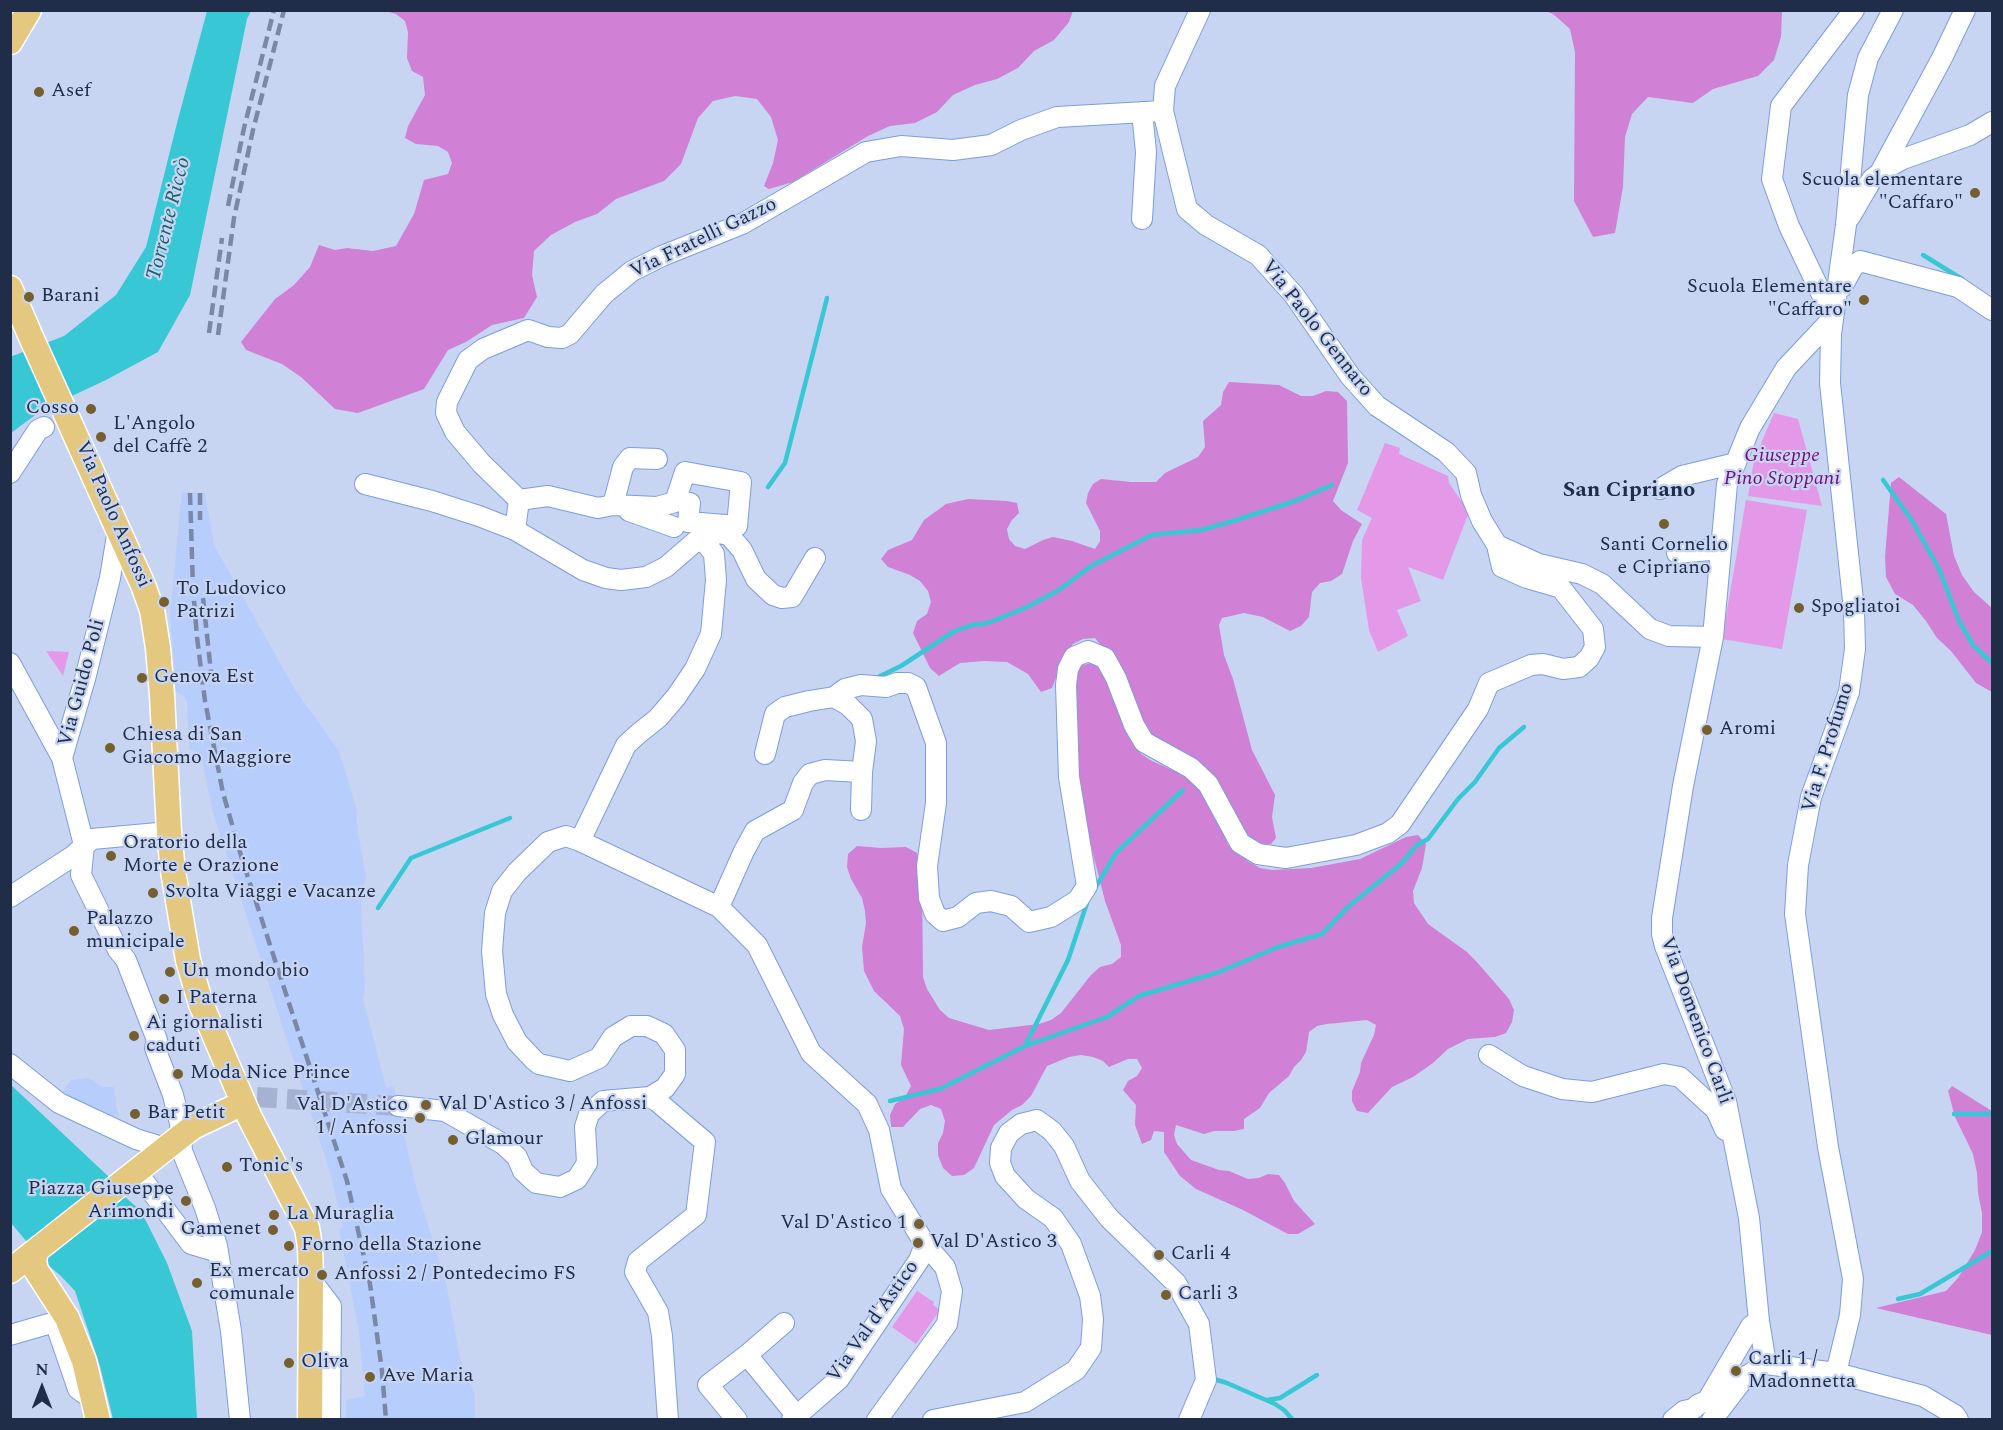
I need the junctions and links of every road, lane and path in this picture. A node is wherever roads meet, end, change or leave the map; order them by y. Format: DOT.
graph roads {
  1 [pos="29,10"];
  2 [pos="1200,10"];
  3 [pos="1854,10"];
  4 [pos="1893,10"];
  5 [pos="1965,10"];
  6 [pos="10,42"];
  7 [pos="1163,111"];
  8 [pos="1142,112"];
  9 [pos="1992,122"];
  10 [pos="1879,174"];
  11 [pos="1142,219"];
  12 [pos="1846,225"];
  13 [pos="10,288"];
  14 [pos="1836,297"];
  15 [pos="1992,310"];
  16 [pos="1832,326"];
  17 [pos="44,427"];
  18 [pos="657,459"];
  19 [pos="1736,463"];
  20 [pos="10,473"];
  21 [pos="365,484"];
  22 [pos="1660,489"];
  23 [pos="519,500"];
  24 [pos="690,503"];
  25 [pos="613,505"];
  26 [pos="674,527"];
  27 [pos="118,529"];
  28 [pos="515,530"];
  29 [pos="1497,544"];
  30 [pos="1721,549"];
  31 [pos="1677,553"];
  32 [pos="676,558"];
  33 [pos="815,558"];
  34 [pos="1713,637"];
  35 [pos="10,663"];
  36 [pos="834,697"];
  37 [pos="765,754"];
  38 [pos="63,758"];
  39 [pos="862,772"];
  40 [pos="861,810"];
  41 [pos="169,832"];
  42 [pos="570,836"];
  43 [pos="84,845"];
  44 [pos="10,897"];
  45 [pos="719,907"];
  46 [pos="1489,1055"];
  47 [pos="10,1064"];
  48 [pos="650,1097"];
  49 [pos="250,1100"];
  50 [pos="398,1107"];
  51 [pos="180,1137"];
  52 [pos="1734,1149"];
  53 [pos="136,1172"];
  54 [pos="925,1244"];
  55 [pos="218,1249"];
  56 [pos="36,1261"];
  57 [pos="10,1272"];
  58 [pos="311,1280"];
  59 [pos="1759,1321"];
  60 [pos="784,1323"];
  61 [pos="10,1335"];
  62 [pos="747,1355"];
  63 [pos="1766,1364"];
  64 [pos="1836,1373"];
  65 [pos="96,1410"];
  66 [pos="794,1417"];
  67 [pos="240,1419"];
  68 [pos="310,1419"];
  69 [pos="330,1419"];
  70 [pos="668,1419"];
  71 [pos="737,1419"];
  72 [pos="877,1419"];
  73 [pos="933,1419"];
  74 [pos="1189,1419"];
  75 [pos="1672,1419"];
  76 [pos="1712,1419"];
  77 [pos="1958,1419"];
  1 -- 6 [label="main road"];
  2 -- 7 [label="street, Via Paolo Gennaro"];
  3 -- 16 [label="street"];
  4 -- 12 [label="street, Via F. Profumo"];
  5 -- 10 [label="street"];
  7 -- 8 [label="street, Via Fratelli Gazzo"];
  7 -- 29 [label="street, Via Paolo Gennaro"];
  8 -- 11 [label="street"];
  8 -- 23 [label="street, Via Fratelli Gazzo"];
  9 -- 10 [label="street"];
  10 -- 12 [label="street"];
  12 -- 14 [label="street, Via F. Profumo"];
  13 -- 27 [label="main road, Via Paolo Anfossi"];
  14 -- 15 [label="street"];
  14 -- 16 [label="street, Via F. Profumo"];
  16 -- 19 [label="street, Via Domenico Carli"];
  16 -- 64 [label="street, Via F. Profumo"];
  17 -- 20 [label="street"];
  18 -- 25 [label="street"];
  19 -- 22 [label="street"];
  19 -- 30 [label="street, Via Domenico Carli"];
  21 -- 28 [label="street"];
  23 -- 25 [label="street"];
  23 -- 28 [label="street"];
  24 -- 25 [label="street"];
  25 -- 26 [label="street"];
  27 -- 38 [label="street, Via Guido Poli"];
  27 -- 41 [label="main road, Via Paolo Anfossi"];
  28 -- 32 [label="street"];
  29 -- 34 [label="street"];
  29 -- 36 [label="street, Via Paolo Gennaro"];
  30 -- 31 [label="street"];
  30 -- 34 [label="street, Via Domenico Carli"];
  32 -- 33 [label="street"];
  32 -- 42 [label="street"];
  34 -- 52 [label="street, Via Domenico Carli"];
  35 -- 38 [label="street"];
  36 -- 37 [label="street"];
  36 -- 39 [label="street"];
  38 -- 43 [label="street, Via Guido Poli"];
  39 -- 40 [label="street"];
  39 -- 45 [label="street"];
  41 -- 43 [label="street"];
  41 -- 49 [label="main road, Via Paolo Anfossi"];
  42 -- 45 [label="street, Via Val d'Astico"];
  42 -- 48 [label="street"];
  43 -- 44 [label="street"];
  43 -- 51 [label="street, Via Guido Poli"];
  45 -- 54 [label="street, Via Val d'Astico"];
  46 -- 52 [label="street"];
  47 -- 51 [label="street"];
  48 -- 50 [label="street"];
  48 -- 70 [label="street"];
  49 -- 51 [label="main road"];
  49 -- 58 [label="main road, Via Paolo Anfossi"];
  51 -- 53 [label="main road"];
  51 -- 55 [label="street"];
  52 -- 59 [label="street, Via Domenico Carli"];
  53 -- 55 [label="street"];
  53 -- 56 [label="main road"];
  54 -- 66 [label="street, Via Val d'Astico"];
  54 -- 72 [label="street, Via Val d'Astico"];
  55 -- 67 [label="street"];
  56 -- 57 [label="main road"];
  56 -- 65 [label="main road"];
  58 -- 68 [label="main road, Via Paolo Anfossi"];
  58 -- 69 [label="street"];
  59 -- 63 [label="street, Via Domenico Carli"];
  59 -- 75 [label="street"];
  60 -- 62 [label="street"];
  61 -- 65 [label="street"];
  62 -- 66 [label="street"];
  62 -- 71 [label="street"];
  63 -- 64 [label="street"];
  63 -- 76 [label="street"];
  64 -- 77 [label="street"];
  73 -- 74 [label="street"];
}
